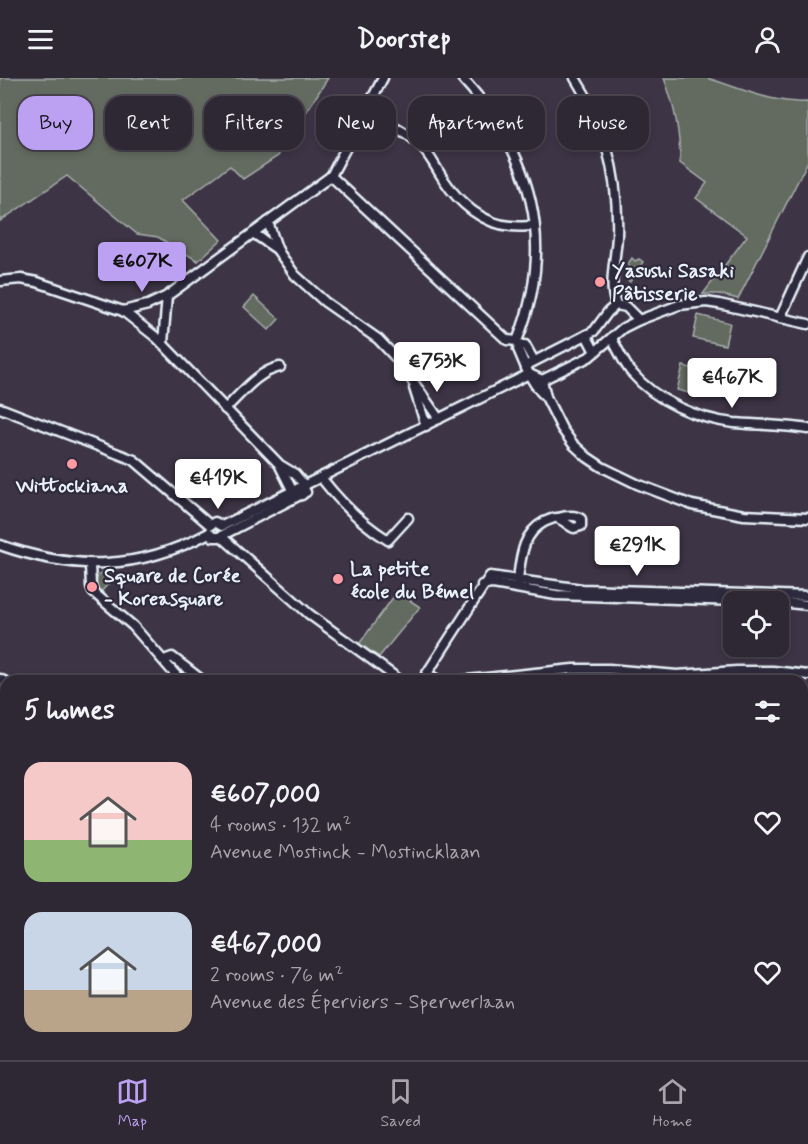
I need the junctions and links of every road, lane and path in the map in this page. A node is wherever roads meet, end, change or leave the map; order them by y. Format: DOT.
graph roads {
  1 [pos="383,78"];
  2 [pos="462,78"];
  3 [pos="575,78"];
  4 [pos="373,96"];
  5 [pos="396,130"];
  6 [pos="345,150"];
  7 [pos="331,176"];
  8 [pos="268,222"];
  9 [pos="534,226"];
  10 [pos="253,233"];
  11 [pos="278,251"];
  12 [pos="808,257"];
  13 [pos="0,281"];
  14 [pos="167,296"];
  15 [pos="616,305"];
  16 [pos="123,311"];
  17 [pos="780,318"];
  18 [pos="639,320"];
  19 [pos="808,324"];
  20 [pos="586,335"];
  21 [pos="614,336"];
  22 [pos="163,343"];
  23 [pos="518,343"];
  24 [pos="595,352"];
  25 [pos="534,361"];
  26 [pos="280,367"];
  27 [pos="527,371"];
  28 [pos="542,380"];
  29 [pos="413,382"];
  30 [pos="546,397"];
  31 [pos="0,408"];
  32 [pos="225,409"];
  33 [pos="439,419"];
  34 [pos="426,426"];
  35 [pos="808,429"];
  36 [pos="280,465"];
  37 [pos="334,471"];
  38 [pos="323,480"];
  39 [pos="300,491"];
  40 [pos="408,518"];
  41 [pos="558,518"];
  42 [pos="808,518"];
  43 [pos="237,527"];
  44 [pos="209,529"];
  45 [pos="222,532"];
  46 [pos="0,545"];
  47 [pos="234,547"];
  48 [pos="90,565"];
  49 [pos="517,584"];
  50 [pos="808,596"];
  51 [pos="723,601"];
  52 [pos="789,603"];
  53 [pos="808,604"];
  54 [pos="164,660"];
  55 [pos="176,675"];
  56 [pos="195,675"];
  57 [pos="393,675"];
  58 [pos="427,675"];
  59 [pos="534,675"];
  60 [pos="677,675"];
  61 [pos="677,675"];
  62 [pos="808,675"];
  1 -- 4 [label="street"];
  2 -- 9 [label="street"];
  3 -- 15 [label="street"];
  5 -- 9 [label="street"];
  6 -- 7 [label="street"];
  7 -- 8 [label="street"];
  7 -- 23 [label="street"];
  8 -- 10 [label="street"];
  8 -- 11 [label="street"];
  9 -- 23 [label="street"];
  10 -- 11 [label="street"];
  10 -- 14 [label="street"];
  11 -- 29 [label="street"];
  12 -- 17 [label="street"];
  13 -- 16 [label="street"];
  14 -- 16 [label="street"];
  14 -- 22 [label="street"];
  15 -- 18 [label="street"];
  15 -- 20 [label="street"];
  16 -- 22 [label="street"];
  17 -- 18 [label="street"];
  17 -- 19 [label="street"];
  18 -- 21 [label="street"];
  20 -- 24 [label="street"];
  20 -- 25 [label="street"];
  21 -- 24 [label="street"];
  21 -- 35 [label="street"];
  22 -- 32 [label="street"];
  23 -- 25 [label="street"];
  23 -- 27 [label="street"];
  24 -- 28 [label="street"];
  25 -- 27 [label="street"];
  26 -- 32 [label="street"];
  27 -- 28 [label="street"];
  27 -- 30 [label="street"];
  27 -- 33 [label="street"];
  28 -- 30 [label="street"];
  29 -- 33 [label="street"];
  29 -- 34 [label="street"];
  30 -- 42 [label="street"];
  31 -- 44 [label="street"];
  32 -- 36 [label="street"];
  33 -- 34 [label="street"];
  34 -- 37 [label="street"];
  36 -- 39 [label="street"];
  36 -- 39 [label="street"];
  37 -- 38 [label="street"];
  37 -- 39 [label="street"];
  38 -- 39 [label="street"];
  38 -- 40 [label="street"];
  39 -- 43 [label="street"];
  39 -- 45 [label="street"];
  41 -- 49 [label="street"];
  43 -- 45 [label="street"];
  43 -- 47 [label="street"];
  44 -- 45 [label="street"];
  44 -- 45 [label="street"];
  44 -- 48 [label="street"];
  45 -- 47 [label="street"];
  46 -- 48 [label="street"];
  47 -- 57 [label="street"];
  48 -- 54 [label="street"];
  49 -- 50 [label="street"];
  49 -- 51 [label="street"];
  49 -- 58 [label="street"];
  52 -- 53 [label="street"];
  54 -- 55 [label="street"];
  54 -- 56 [label="street"];
  59 -- 60 [label="street"];
  61 -- 62 [label="street"];
}
